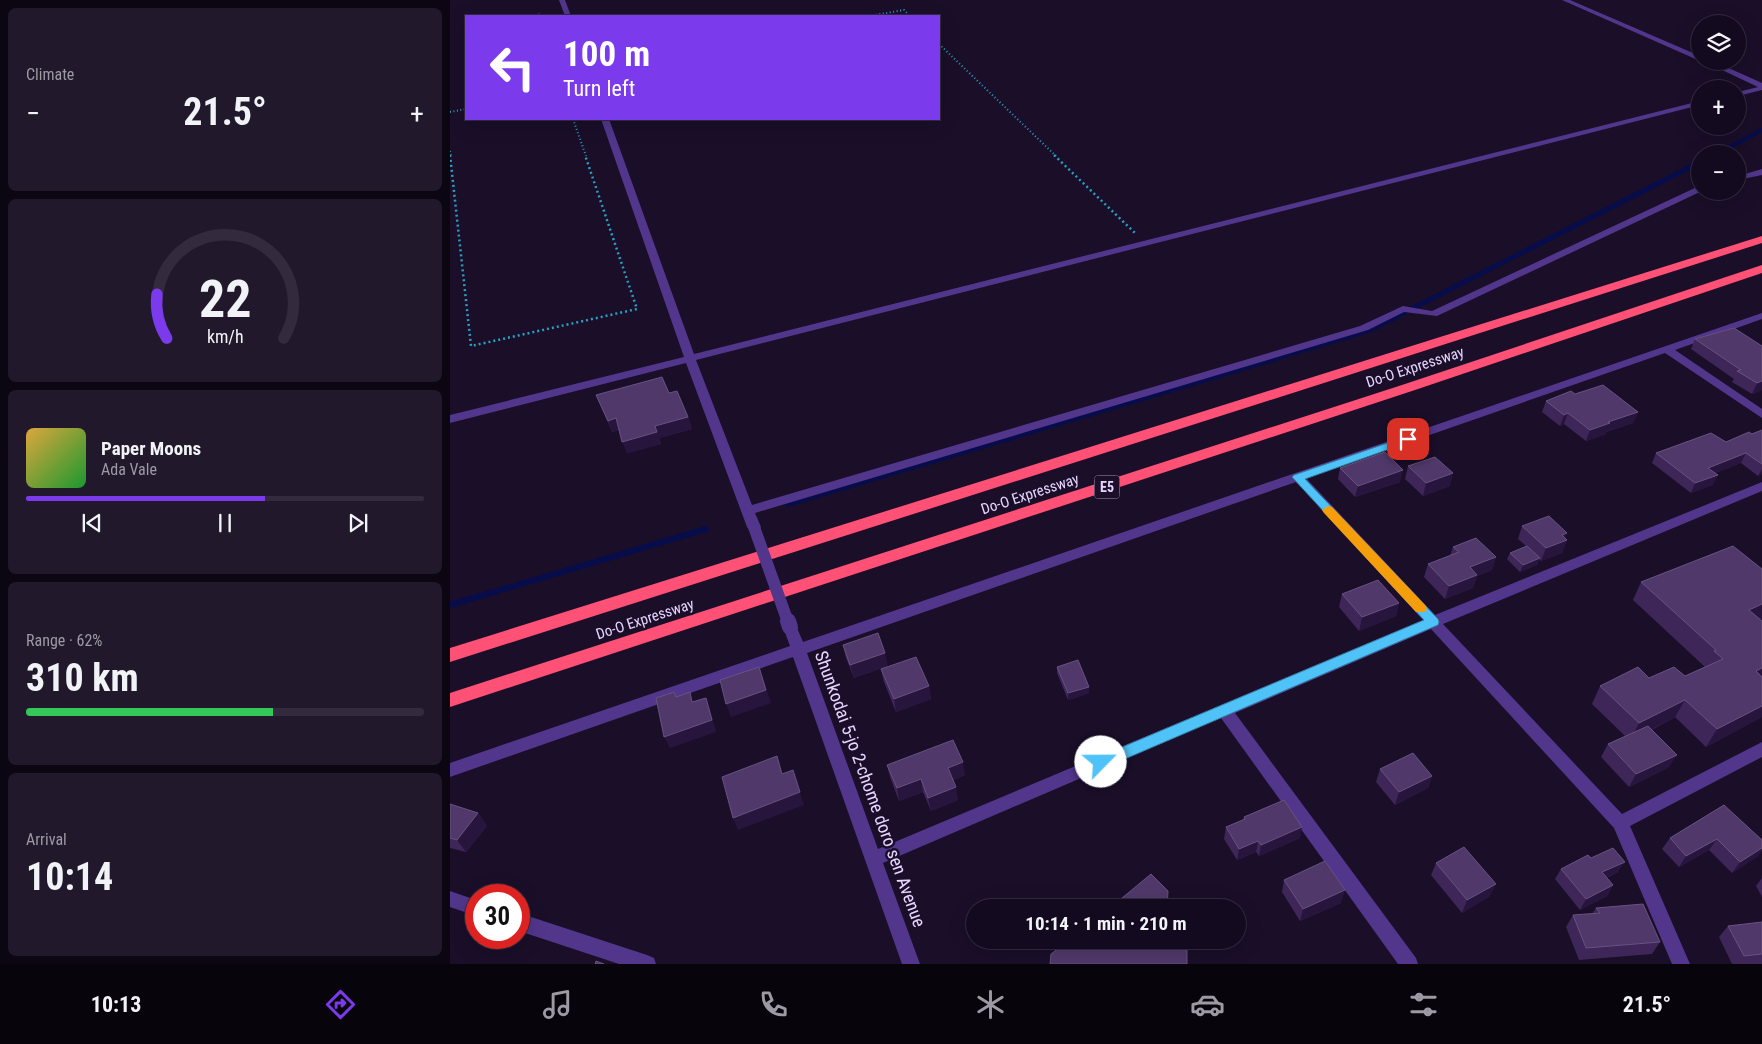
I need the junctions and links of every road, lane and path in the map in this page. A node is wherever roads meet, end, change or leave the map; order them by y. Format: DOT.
graph roads {
  1 [pos="562,0"];
  2 [pos="1565,0"];
  3 [pos="568,15"];
  4 [pos="875,15"];
  5 [pos="909,15"];
  6 [pos="940,45"];
  7 [pos="1691,55"];
  8 [pos="1725,70"];
  9 [pos="1762,87"];
  10 [pos="1746,92"];
  11 [pos="1691,105"];
  12 [pos="465,109"];
  13 [pos="450,112"];
  14 [pos="573,120"];
  15 [pos="605,120"];
  16 [pos="450,151"];
  17 [pos="1762,172"];
  18 [pos="1746,176"];
  19 [pos="1691,193"];
  20 [pos="1762,239"];
  21 [pos="1144,242"];
  22 [pos="1762,269"];
  23 [pos="1762,316"];
  24 [pos="1666,349"];
  25 [pos="690,359"];
  26 [pos="1762,414"];
  27 [pos="450,419"];
  28 [pos="1298,477"];
  29 [pos="1762,486"];
  30 [pos="748,511"];
  31 [pos="1433,622"];
  32 [pos="799,649"];
  33 [pos="450,655"];
  34 [pos="450,700"];
  35 [pos="1224,710"];
  36 [pos="1762,749"];
  37 [pos="450,770"];
  38 [pos="1620,823"];
  39 [pos="873,859"];
  40 [pos="450,899"];
  41 [pos="465,904"];
  42 [pos="530,926"];
  43 [pos="647,964"];
  44 [pos="912,964"];
  45 [pos="1409,964"];
  46 [pos="1681,964"];
  1 -- 3 [label="street"];
  2 -- 7 [label="street"];
  4 -- 5 [label="path"];
  6 -- 21 [label="path"];
  8 -- 9 [label="street"];
  9 -- 10 [label="street"];
  11 -- 21 [label="street"];
  12 -- 13 [label="path"];
  14 -- 16 [label="path"];
  15 -- 25 [label="street, Shunkodai 5-jo 2-chome doro sen Avenue"];
  17 -- 18 [label="street"];
  19 -- 30 [label="street"];
  20 -- 33 [label="highway, Do-O Expressway"];
  21 -- 25 [label="street"];
  22 -- 34 [label="highway, Do-O Expressway / E5"];
  23 -- 24 [label="street"];
  24 -- 26 [label="street"];
  24 -- 28 [label="street"];
  25 -- 27 [label="street"];
  25 -- 30 [label="street, Shunkodai 5-jo 2-chome doro sen Avenue"];
  28 -- 31 [label="street"];
  28 -- 32 [label="street"];
  29 -- 31 [label="street"];
  30 -- 32 [label="street, Shunkodai 5-jo 2-chome doro sen Avenue, bridge"];
  31 -- 35 [label="street"];
  31 -- 38 [label="street"];
  32 -- 37 [label="street"];
  32 -- 39 [label="street, Shunkodai 5-jo 2-chome doro sen Avenue"];
  35 -- 39 [label="street"];
  35 -- 45 [label="street"];
  36 -- 38 [label="street"];
  38 -- 46 [label="street"];
  39 -- 44 [label="street, Shunkodai 5-jo 2-chome doro sen Avenue"];
  40 -- 41 [label="street"];
  42 -- 43 [label="street"];
}
